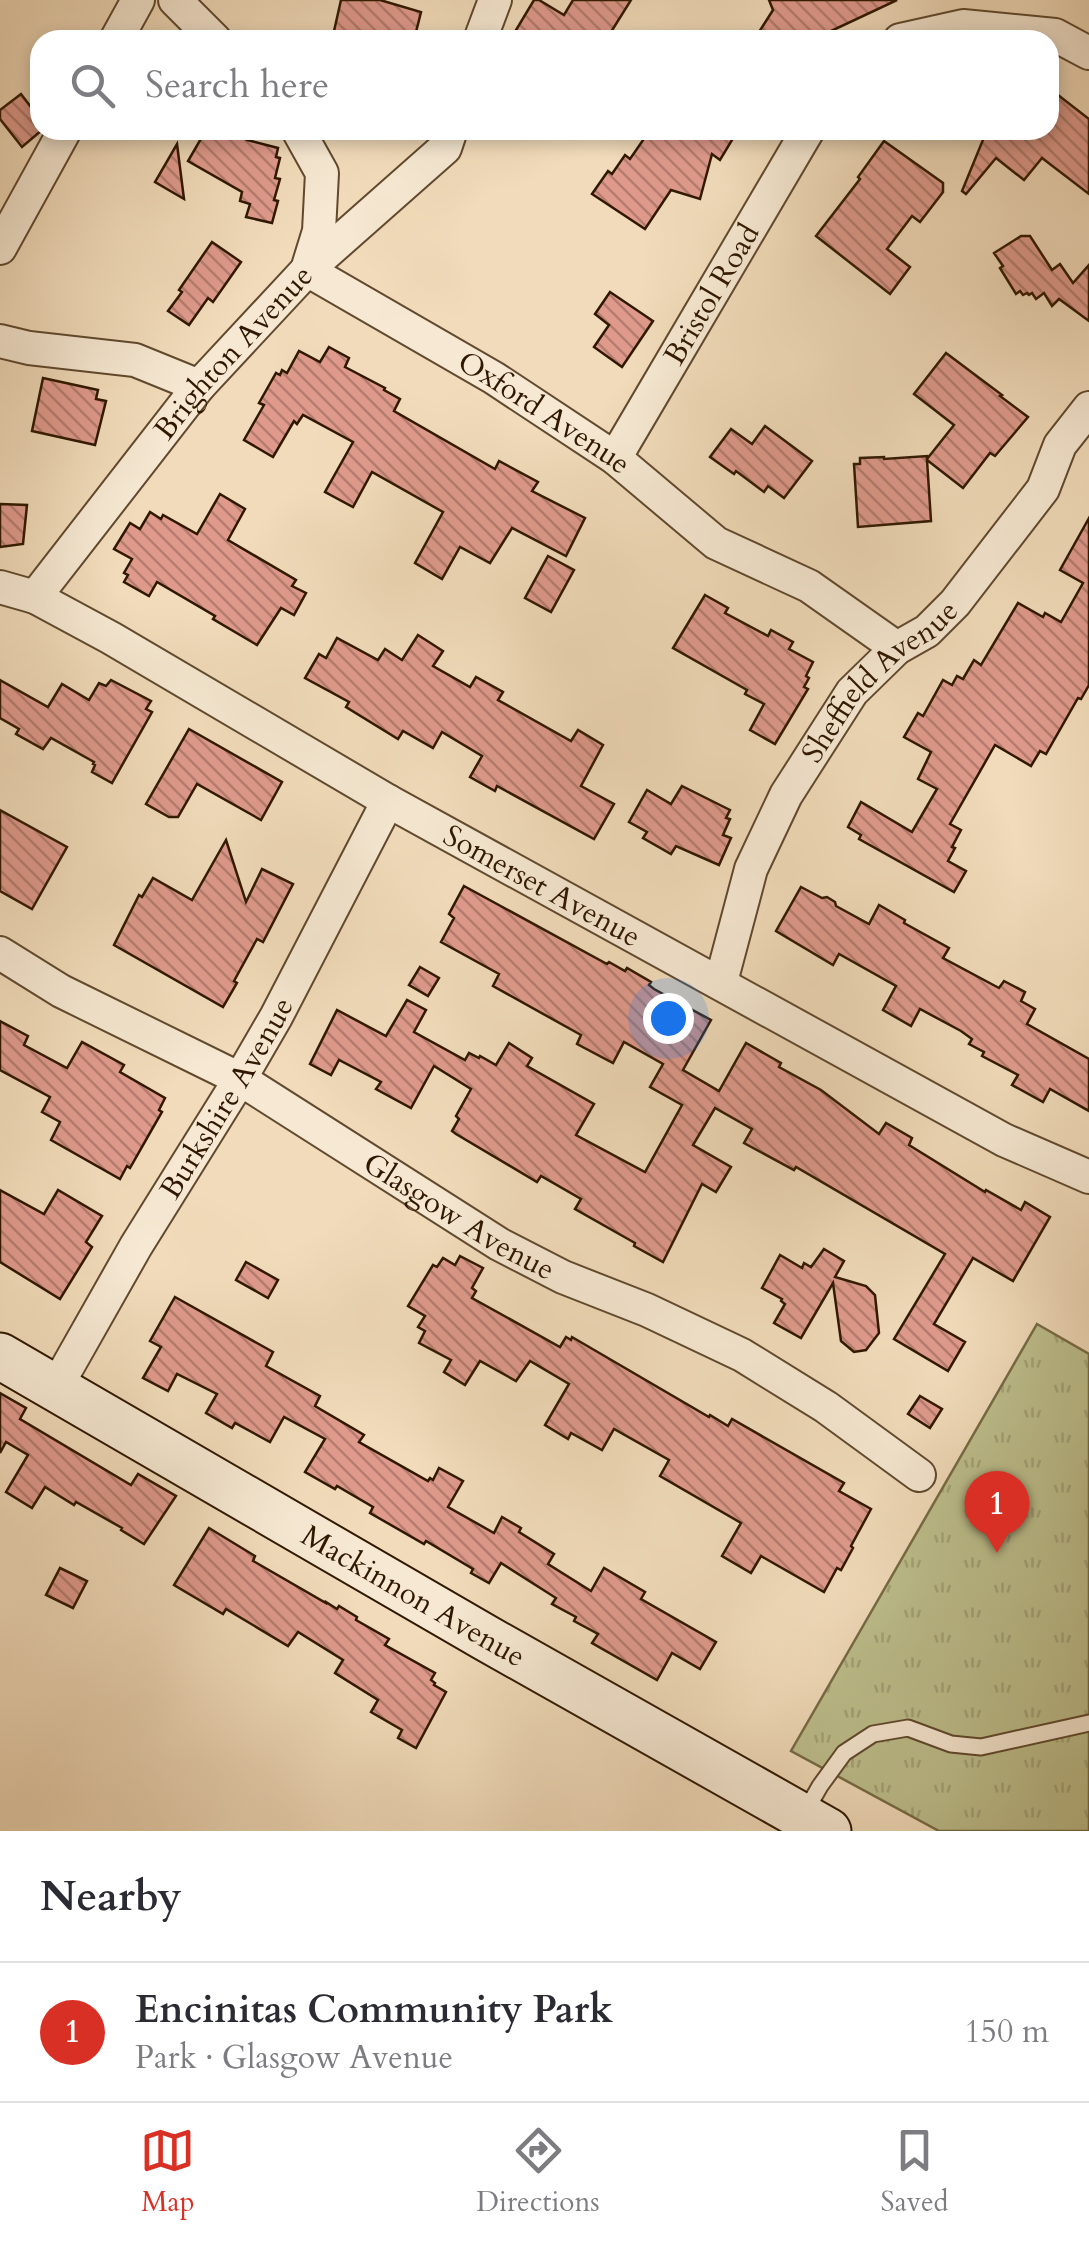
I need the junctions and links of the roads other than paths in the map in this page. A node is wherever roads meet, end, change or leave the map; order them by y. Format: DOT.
graph roads {
  1 [pos="138,0"];
  2 [pos="175,0"];
  3 [pos="495,0"];
  4 [pos="122,30"];
  5 [pos="205,30"];
  6 [pos="484,30"];
  7 [pos="945,30"];
  8 [pos="1000,30"];
  9 [pos="1059,38"];
  10 [pos="1089,53"];
  11 [pos="60,140"];
  12 [pos="304,140"];
  13 [pos="448,140"];
  14 [pos="802,140"];
  15 [pos="0,248"];
  16 [pos="307,270"];
  17 [pos="10,341"];
  18 [pos="199,386"];
  19 [pos="1089,408"];
  20 [pos="615,458"];
  21 [pos="0,587"];
  22 [pos="36,597"];
  23 [pos="897,648"];
  24 [pos="388,800"];
  25 [pos="0,954"];
  26 [pos="722,982"];
  27 [pos="240,1079"];
  28 [pos="1089,1176"];
  29 [pos="0,1356"];
  30 [pos="56,1390"];
  31 [pos="919,1475"];
  32 [pos="1089,1724"];
  33 [pos="815,1824"];
  1 -- 4 [label="street"];
  2 -- 5 [label="street"];
  3 -- 6 [label="street"];
  7 -- 8 [label="street"];
  9 -- 10 [label="street"];
  11 -- 15 [label="street"];
  12 -- 16 [label="street"];
  13 -- 16 [label="street, Brighton Avenue"];
  14 -- 20 [label="street, Bristol Road"];
  16 -- 18 [label="street, Brighton Avenue"];
  16 -- 20 [label="street, Oxford Avenue"];
  17 -- 18 [label="street"];
  18 -- 22 [label="street, Brighton Avenue"];
  19 -- 23 [label="street, Sheffield Avenue"];
  20 -- 23 [label="street, Oxford Avenue"];
  21 -- 22 [label="street, Somerset Avenue"];
  22 -- 24 [label="street, Somerset Avenue"];
  23 -- 26 [label="street, Sheffield Avenue"];
  24 -- 26 [label="street, Somerset Avenue"];
  24 -- 27 [label="street, Burkshire Avenue"];
  25 -- 27 [label="street, Glasgow Avenue"];
  26 -- 28 [label="street, Somerset Avenue"];
  27 -- 30 [label="street, Burkshire Avenue"];
  27 -- 31 [label="street, Glasgow Avenue"];
  29 -- 30 [label="street, Mackinnon Avenue"];
  30 -- 33 [label="street, Mackinnon Avenue"];
  32 -- 33 [label="lane"];
}
